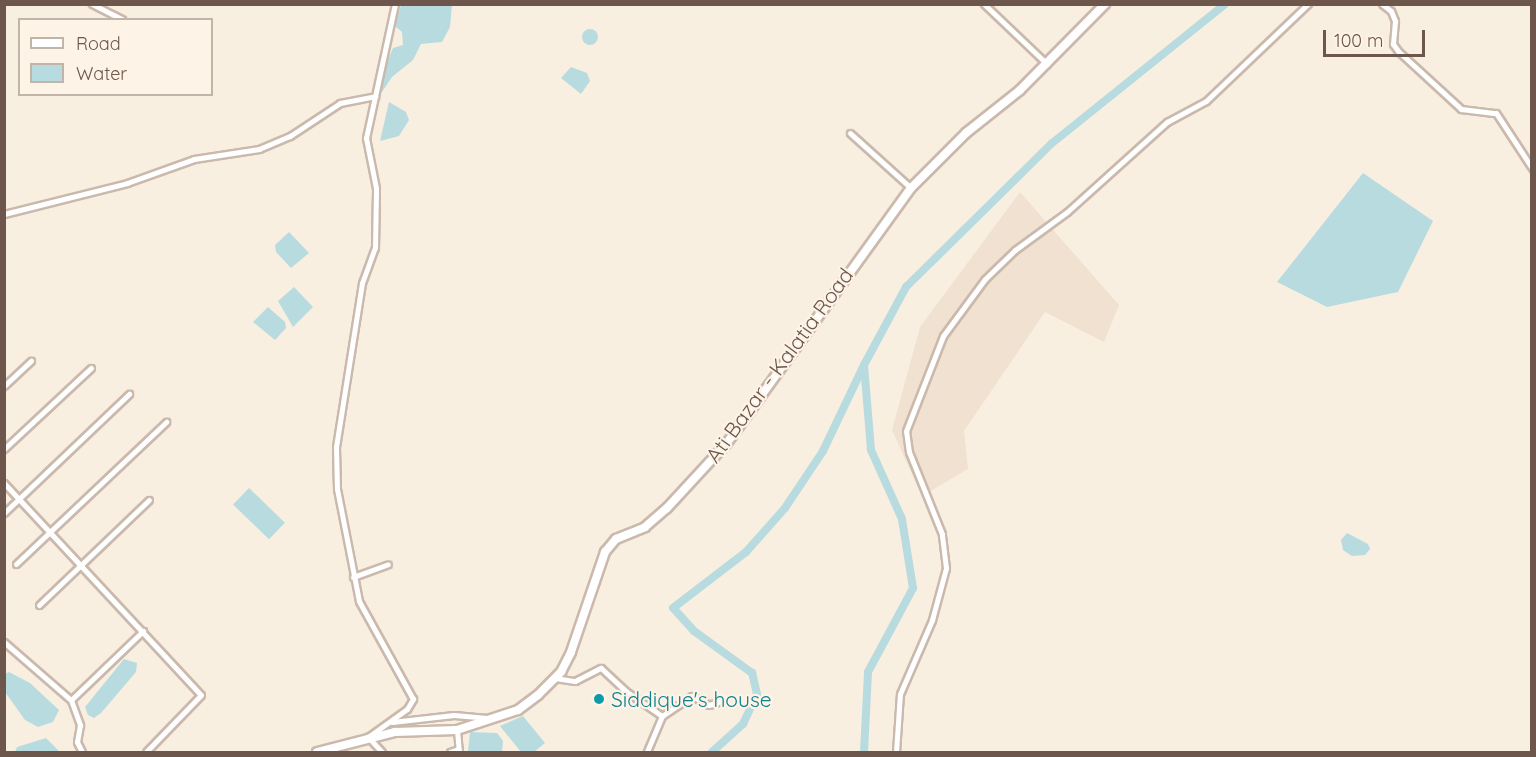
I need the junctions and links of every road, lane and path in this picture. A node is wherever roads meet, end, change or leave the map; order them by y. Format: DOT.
graph roads {
  1 [pos="92,4"];
  2 [pos="395,4"];
  3 [pos="984,4"];
  4 [pos="1105,4"];
  5 [pos="1308,4"];
  6 [pos="1382,4"];
  7 [pos="120,18"];
  8 [pos="1047,64"];
  9 [pos="375,96"];
  10 [pos="850,133"];
  11 [pos="1532,168"];
  12 [pos="911,188"];
  13 [pos="4,214"];
  14 [pos="31,361"];
  15 [pos="91,368"];
  16 [pos="4,386"];
  17 [pos="129,394"];
  18 [pos="166,422"];
  19 [pos="4,449"];
  20 [pos="4,483"];
  21 [pos="19,499"];
  22 [pos="149,500"];
  23 [pos="4,513"];
  24 [pos="50,532"];
  25 [pos="16,564"];
  26 [pos="388,564"];
  27 [pos="81,565"];
  28 [pos="353,578"];
  29 [pos="39,605"];
  30 [pos="143,631"];
  31 [pos="4,642"];
  32 [pos="555,678"];
  33 [pos="71,700"];
  34 [pos="721,701"];
  35 [pos="662,716"];
  36 [pos="495,719"];
  37 [pos="388,723"];
  38 [pos="457,730"];
  39 [pos="368,737"];
  40 [pos="459,751"];
  41 [pos="81,753"];
  42 [pos="146,753"];
  43 [pos="317,753"];
  44 [pos="382,753"];
  45 [pos="450,753"];
  46 [pos="647,753"];
  47 [pos="896,753"];
  1 -- 7 [label="street"];
  2 -- 9 [label="street"];
  3 -- 8 [label="street"];
  4 -- 8 [label="main road, Ati Bazar - Kalatia Road"];
  5 -- 47 [label="street"];
  6 -- 11 [label="street"];
  8 -- 12 [label="main road, Ati Bazar - Kalatia Road"];
  9 -- 13 [label="street"];
  9 -- 28 [label="street"];
  10 -- 12 [label="street"];
  12 -- 32 [label="main road, Ati Bazar - Kalatia Road"];
  14 -- 16 [label="street"];
  15 -- 19 [label="street"];
  17 -- 21 [label="street"];
  18 -- 24 [label="street"];
  20 -- 21 [label="street"];
  21 -- 23 [label="street"];
  21 -- 24 [label="street"];
  22 -- 27 [label="street"];
  24 -- 25 [label="street"];
  24 -- 27 [label="street"];
  26 -- 28 [label="street"];
  27 -- 29 [label="street"];
  27 -- 30 [label="street"];
  28 -- 37 [label="street"];
  30 -- 33 [label="street"];
  30 -- 42 [label="street"];
  31 -- 33 [label="street"];
  32 -- 35 [label="street"];
  32 -- 36 [label="main road, Ati Bazar - Kalatia Road"];
  33 -- 41 [label="street"];
  34 -- 35 [label="street"];
  35 -- 46 [label="street"];
  36 -- 37 [label="street"];
  36 -- 38 [label="main road, Ati Bazar - Kalatia Road"];
  37 -- 39 [label="street"];
  38 -- 39 [label="main road, Ati Bazar - Kalatia Road"];
  38 -- 40 [label="street"];
  39 -- 43 [label="main road"];
  39 -- 44 [label="street"];
  40 -- 45 [label="street"];
}
